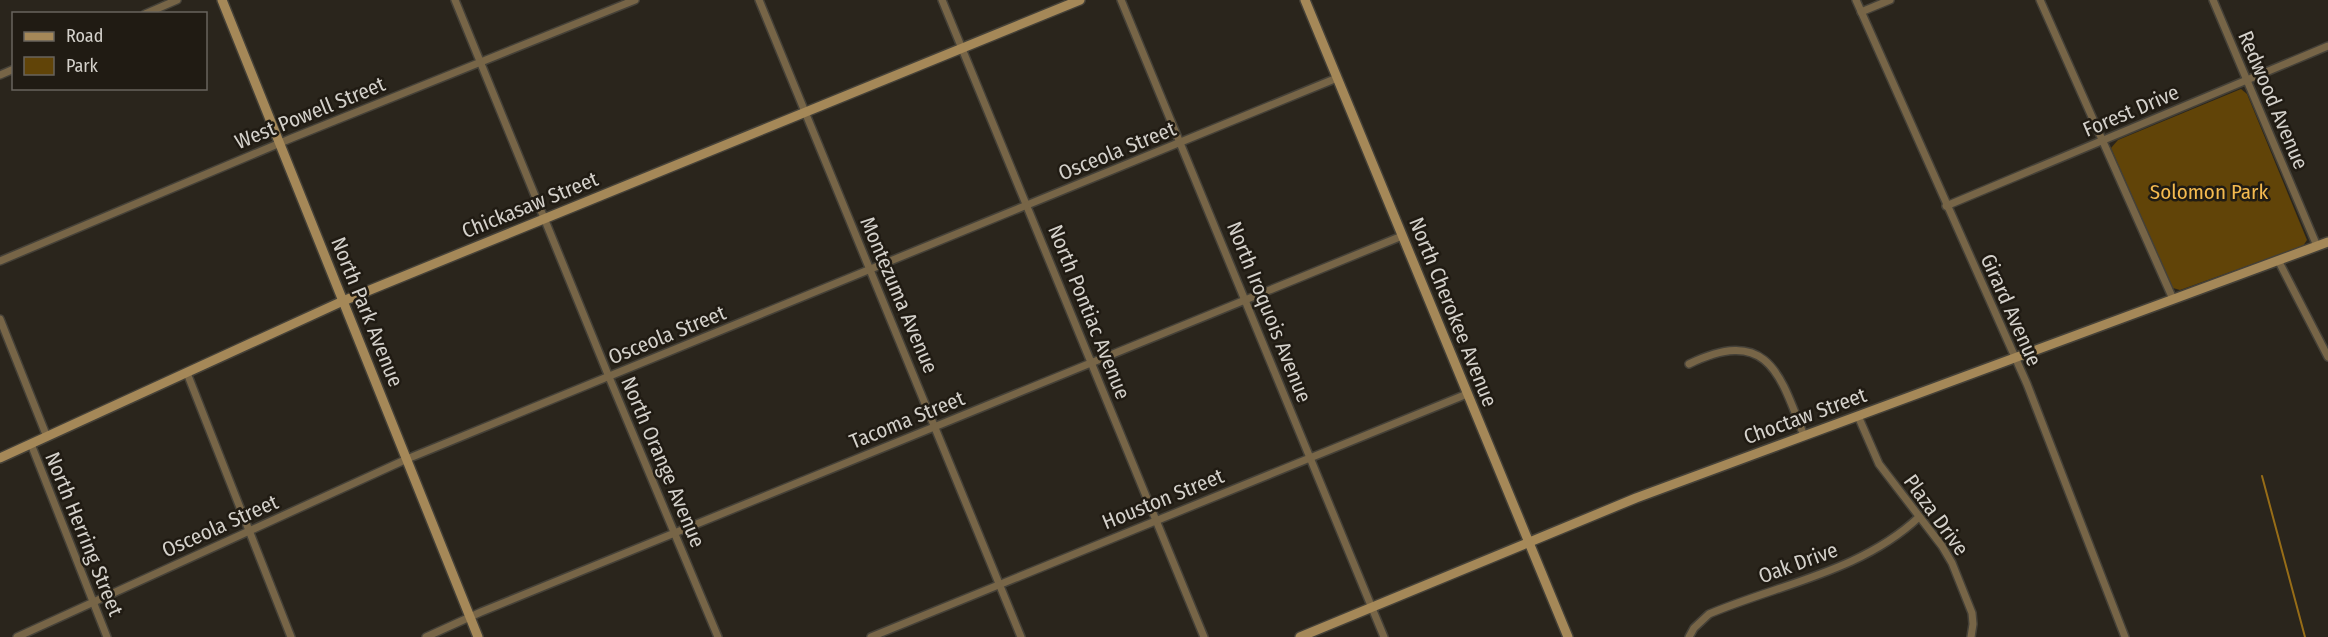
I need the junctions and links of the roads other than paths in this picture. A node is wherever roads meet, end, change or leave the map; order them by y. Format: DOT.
graph roads {
  1 [pos="177,0"];
  2 [pos="222,0"];
  3 [pos="455,0"];
  4 [pos="635,0"];
  5 [pos="759,0"];
  6 [pos="942,0"];
  7 [pos="1080,0"];
  8 [pos="1121,0"];
  9 [pos="1305,0"];
  10 [pos="1856,0"];
  11 [pos="1890,0"];
  12 [pos="2040,0"];
  13 [pos="2213,0"];
  14 [pos="150,12"];
  15 [pos="1861,12"];
  16 [pos="2328,46"];
  17 [pos="962,48"];
  18 [pos="481,62"];
  19 [pos="1337,78"];
  20 [pos="2247,80"];
  21 [pos="806,112"];
  22 [pos="2102,141"];
  23 [pos="1181,142"];
  24 [pos="280,143"];
  25 [pos="1027,206"];
  26 [pos="1946,206"];
  27 [pos="545,219"];
  28 [pos="1402,236"];
  29 [pos="2328,242"];
  30 [pos="2316,246"];
  31 [pos="0,261"];
  32 [pos="2278,261"];
  33 [pos="870,270"];
  34 [pos="1246,299"];
  35 [pos="2173,300"];
  36 [pos="344,301"];
  37 [pos="0,319"];
  38 [pos="2328,357"];
  39 [pos="2014,358"];
  40 [pos="1092,363"];
  41 [pos="1689,364"];
  42 [pos="187,373"];
  43 [pos="609,377"];
  44 [pos="1467,394"];
  45 [pos="1858,416"];
  46 [pos="936,426"];
  47 [pos="47,436"];
  48 [pos="1804,436"];
  49 [pos="31,444"];
  50 [pos="1310,457"];
  51 [pos="0,458"];
  52 [pos="407,459"];
  53 [pos="1919,517"];
  54 [pos="1157,520"];
  55 [pos="249,531"];
  56 [pos="675,534"];
  57 [pos="1528,542"];
  58 [pos="999,584"];
  59 [pos="93,602"];
  60 [pos="1372,608"];
  61 [pos="470,617"];
  62 [pos="17,637"];
  63 [pos="107,637"];
  64 [pos="291,637"];
  65 [pos="426,637"];
  66 [pos="478,637"];
  67 [pos="718,637"];
  68 [pos="871,637"];
  69 [pos="1021,637"];
  70 [pos="1204,637"];
  71 [pos="1300,637"];
  72 [pos="1384,637"];
  73 [pos="1568,637"];
  74 [pos="1689,637"];
  75 [pos="1971,637"];
  76 [pos="2125,637"];
  1 -- 14 [label="street"];
  2 -- 24 [label="street, North Park Avenue"];
  3 -- 18 [label="street, North Orange Avenue"];
  4 -- 18 [label="street, West Powell Street"];
  5 -- 21 [label="street, Montezuma Avenue"];
  6 -- 17 [label="street, North Pontiac Avenue"];
  7 -- 17 [label="street, Chickasaw Street"];
  8 -- 23 [label="street, North Iroquois Avenue"];
  9 -- 19 [label="street, North Cherokee Avenue"];
  10 -- 15 [label="street, Girard Avenue"];
  11 -- 15 [label="street"];
  12 -- 22 [label="street"];
  13 -- 20 [label="street, Redwood Avenue"];
  15 -- 26 [label="street, Girard Avenue"];
  16 -- 20 [label="street, Forest Drive"];
  17 -- 21 [label="street, Chickasaw Street"];
  17 -- 25 [label="street, North Pontiac Avenue"];
  18 -- 24 [label="street, West Powell Street"];
  18 -- 27 [label="street, North Orange Avenue"];
  19 -- 23 [label="street, Osceola Street"];
  19 -- 28 [label="street, North Cherokee Avenue"];
  20 -- 22 [label="street, Forest Drive"];
  20 -- 30 [label="street, Redwood Avenue"];
  21 -- 27 [label="street, Chickasaw Street"];
  21 -- 33 [label="street, Montezuma Avenue"];
  22 -- 26 [label="street, Forest Drive"];
  22 -- 35 [label="street"];
  23 -- 25 [label="street, Osceola Street"];
  23 -- 34 [label="street, North Iroquois Avenue"];
  24 -- 31 [label="street, West Powell Street"];
  24 -- 36 [label="street, North Park Avenue"];
  25 -- 33 [label="street, Osceola Street"];
  25 -- 40 [label="street, North Pontiac Avenue"];
  26 -- 39 [label="street, Girard Avenue"];
  27 -- 36 [label="street, Chickasaw Street"];
  27 -- 43 [label="street, North Orange Avenue"];
  28 -- 34 [label="street, Tacoma Street"];
  28 -- 44 [label="street, North Cherokee Avenue"];
  29 -- 30 [label="street, Choctaw Street"];
  30 -- 32 [label="street, Choctaw Street"];
  32 -- 35 [label="street, Choctaw Street"];
  32 -- 38 [label="street"];
  33 -- 43 [label="street, Osceola Street"];
  33 -- 46 [label="street, Montezuma Avenue"];
  34 -- 40 [label="street, Tacoma Street"];
  34 -- 50 [label="street, North Iroquois Avenue"];
  35 -- 39 [label="street, Choctaw Street"];
  36 -- 42 [label="street, Chickasaw Street"];
  36 -- 52 [label="street, North Park Avenue"];
  37 -- 47 [label="street, North Herring Street"];
  39 -- 45 [label="street, Choctaw Street"];
  39 -- 76 [label="street, Girard Avenue"];
  40 -- 46 [label="street, Tacoma Street"];
  40 -- 54 [label="street, North Pontiac Avenue"];
  41 -- 48 [label="street"];
  42 -- 47 [label="street, Chickasaw Street"];
  42 -- 55 [label="street"];
  43 -- 52 [label="street, Osceola Street"];
  43 -- 56 [label="street, North Orange Avenue"];
  44 -- 50 [label="street, Houston Street"];
  44 -- 57 [label="street, North Cherokee Avenue"];
  45 -- 48 [label="street, Choctaw Street"];
  45 -- 53 [label="street, Plaza Drive"];
  46 -- 56 [label="street, Tacoma Street"];
  46 -- 58 [label="street, Montezuma Avenue"];
  47 -- 49 [label="street, Chickasaw Street"];
  48 -- 57 [label="street, Choctaw Street"];
  49 -- 51 [label="street, Chickasaw Street"];
  49 -- 59 [label="street, North Herring Street"];
  50 -- 54 [label="street, Houston Street"];
  50 -- 60 [label="street, North Iroquois Avenue"];
  52 -- 55 [label="street, Osceola Street"];
  52 -- 61 [label="street, North Park Avenue"];
  53 -- 74 [label="street, Oak Drive"];
  53 -- 75 [label="street, Plaza Drive"];
  54 -- 58 [label="street, Houston Street"];
  54 -- 70 [label="street, North Pontiac Avenue"];
  55 -- 59 [label="street, Osceola Street"];
  55 -- 64 [label="street"];
  56 -- 61 [label="street, Tacoma Street"];
  56 -- 67 [label="street, North Orange Avenue"];
  57 -- 60 [label="street, Choctaw Street"];
  57 -- 73 [label="street, North Cherokee Avenue"];
  58 -- 68 [label="street, Houston Street"];
  58 -- 69 [label="street, Montezuma Avenue"];
  59 -- 62 [label="street, Osceola Street"];
  59 -- 63 [label="street, North Herring Street"];
  60 -- 71 [label="street, Choctaw Street"];
  60 -- 72 [label="street, North Iroquois Avenue"];
  61 -- 65 [label="street, Tacoma Street"];
  61 -- 66 [label="street, North Park Avenue"];
}
